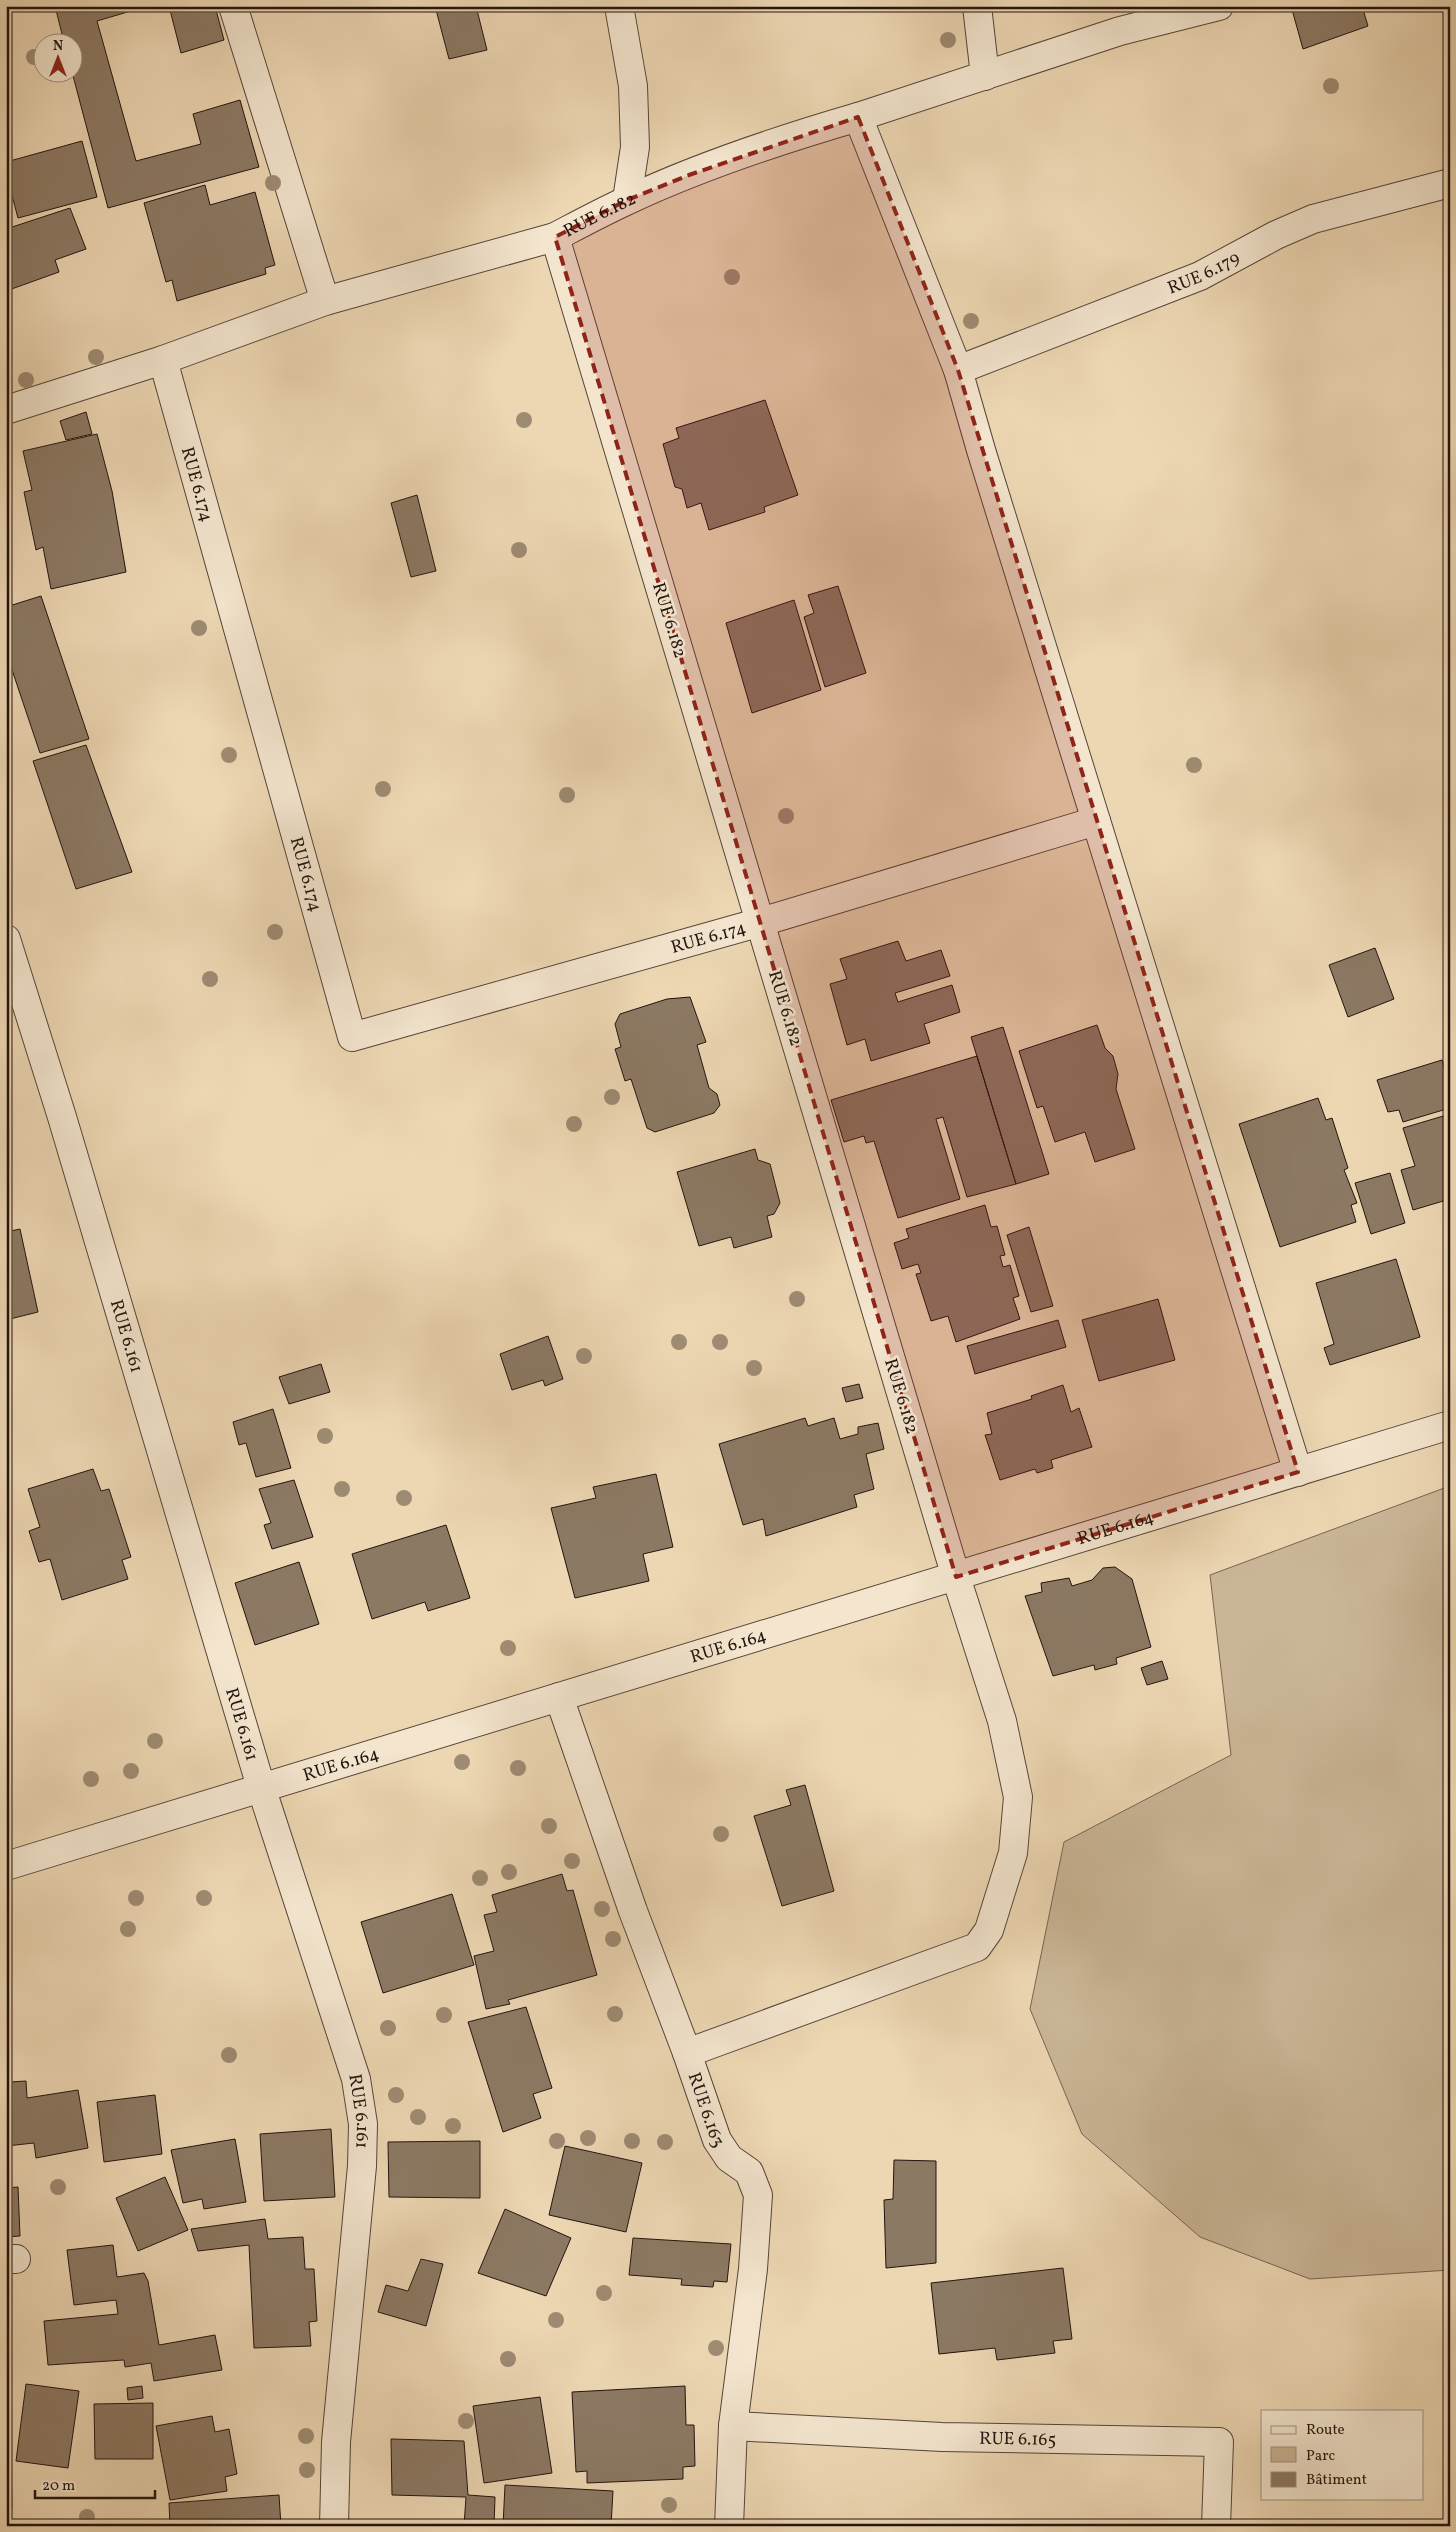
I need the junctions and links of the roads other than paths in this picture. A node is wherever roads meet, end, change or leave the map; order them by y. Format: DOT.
graph roads {
  1 [pos="233,6"];
  2 [pos="619,6"];
  3 [pos="977,6"];
  4 [pos="1219,6"];
  5 [pos="984,76"];
  6 [pos="858,117"];
  7 [pos="1450,183"];
  8 [pos="627,200"];
  9 [pos="554,237"];
  10 [pos="325,301"];
  11 [pos="163,360"];
  12 [pos="958,370"];
  13 [pos="6,410"];
  14 [pos="1096,821"];
  15 [pos="761,922"];
  16 [pos="6,939"];
  17 [pos="1450,1425"];
  18 [pos="1298,1472"];
  19 [pos="956,1577"];
  20 [pos="558,1698"];
  21 [pos="261,1787"];
  22 [pos="6,1866"];
  23 [pos="687,2053"];
  24 [pos="734,2426"];
  25 [pos="334,2526"];
  26 [pos="729,2526"];
  27 [pos="1216,2526"];
  1 -- 10 [label="street"];
  2 -- 8 [label="street"];
  3 -- 5 [label="street"];
  4 -- 5 [label="street, RUE 6.182"];
  5 -- 6 [label="street, RUE 6.182"];
  6 -- 8 [label="street, RUE 6.182"];
  6 -- 12 [label="street"];
  7 -- 12 [label="street, RUE 6.179"];
  8 -- 9 [label="street, RUE 6.182"];
  9 -- 10 [label="street"];
  9 -- 15 [label="street, RUE 6.182"];
  10 -- 11 [label="street"];
  11 -- 13 [label="street"];
  11 -- 15 [label="street, RUE 6.174"];
  12 -- 14 [label="street"];
  14 -- 15 [label="street, RUE 6.174"];
  14 -- 18 [label="street"];
  15 -- 19 [label="street, RUE 6.182"];
  16 -- 21 [label="street, RUE 6.161"];
  17 -- 18 [label="street, RUE 6.164"];
  18 -- 19 [label="street, RUE 6.164"];
  19 -- 20 [label="street, RUE 6.164"];
  19 -- 23 [label="street, RUE 6.182"];
  20 -- 21 [label="street, RUE 6.164"];
  20 -- 23 [label="street, RUE 6.163"];
  21 -- 22 [label="street, RUE 6.164"];
  21 -- 25 [label="street, RUE 6.161"];
  23 -- 24 [label="street, RUE 6.163"];
  24 -- 26 [label="street, RUE 6.163"];
  24 -- 27 [label="street, RUE 6.165"];
}
